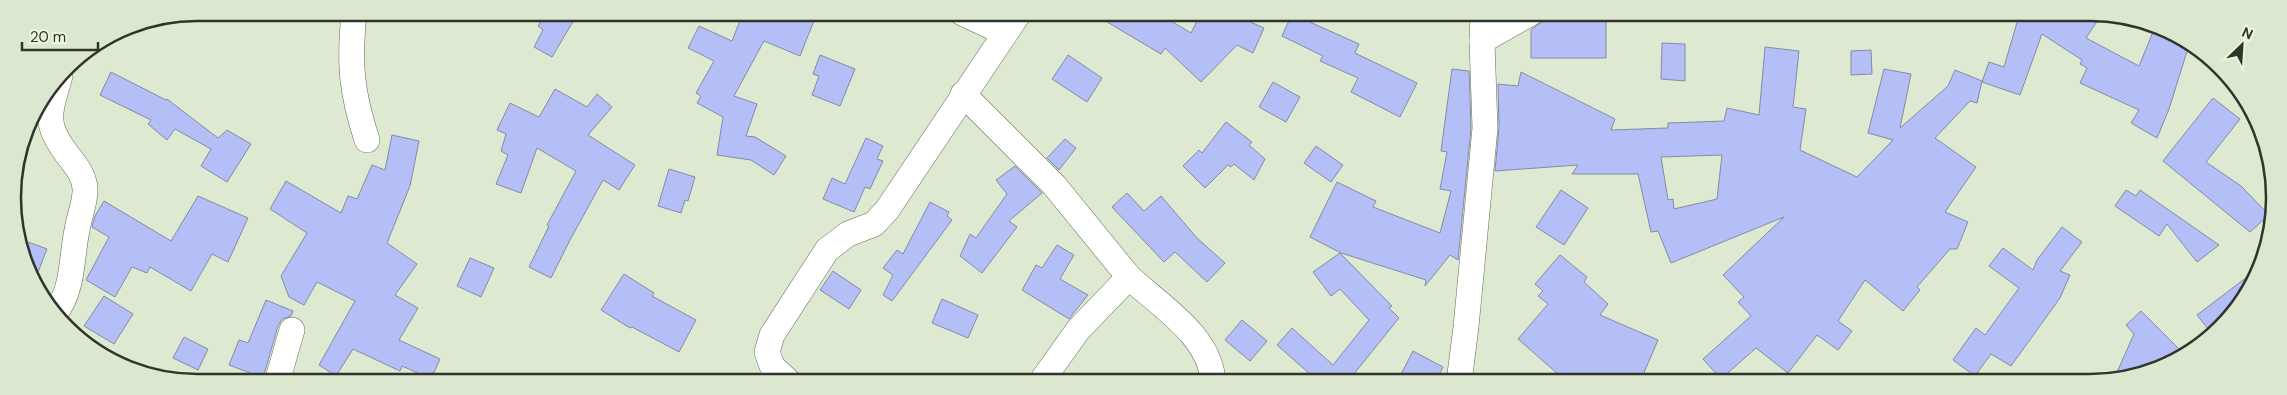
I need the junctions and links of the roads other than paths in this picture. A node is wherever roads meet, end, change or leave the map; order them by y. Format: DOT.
graph roads {
  1 [pos="353,21"];
  2 [pos="979,21"];
  3 [pos="1013,21"];
  4 [pos="1483,21"];
  5 [pos="1517,21"];
  6 [pos="1005,33"];
  7 [pos="1482,42"];
  8 [pos="963,94"];
  9 [pos="54,95"];
  10 [pos="366,140"];
  11 [pos="1129,277"];
  12 [pos="60,308"];
  13 [pos="292,330"];
  14 [pos="279,374"];
  15 [pos="780,374"];
  16 [pos="1047,374"];
  17 [pos="1212,374"];
  18 [pos="1460,374"];
  1 -- 10 [label="street"];
  2 -- 6 [label="street"];
  3 -- 6 [label="street"];
  4 -- 7 [label="street"];
  5 -- 7 [label="street"];
  6 -- 8 [label="street"];
  7 -- 18 [label="street"];
  8 -- 11 [label="street"];
  8 -- 15 [label="street"];
  9 -- 12 [label="street"];
  11 -- 16 [label="street"];
  11 -- 17 [label="street"];
  13 -- 14 [label="street"];
}
